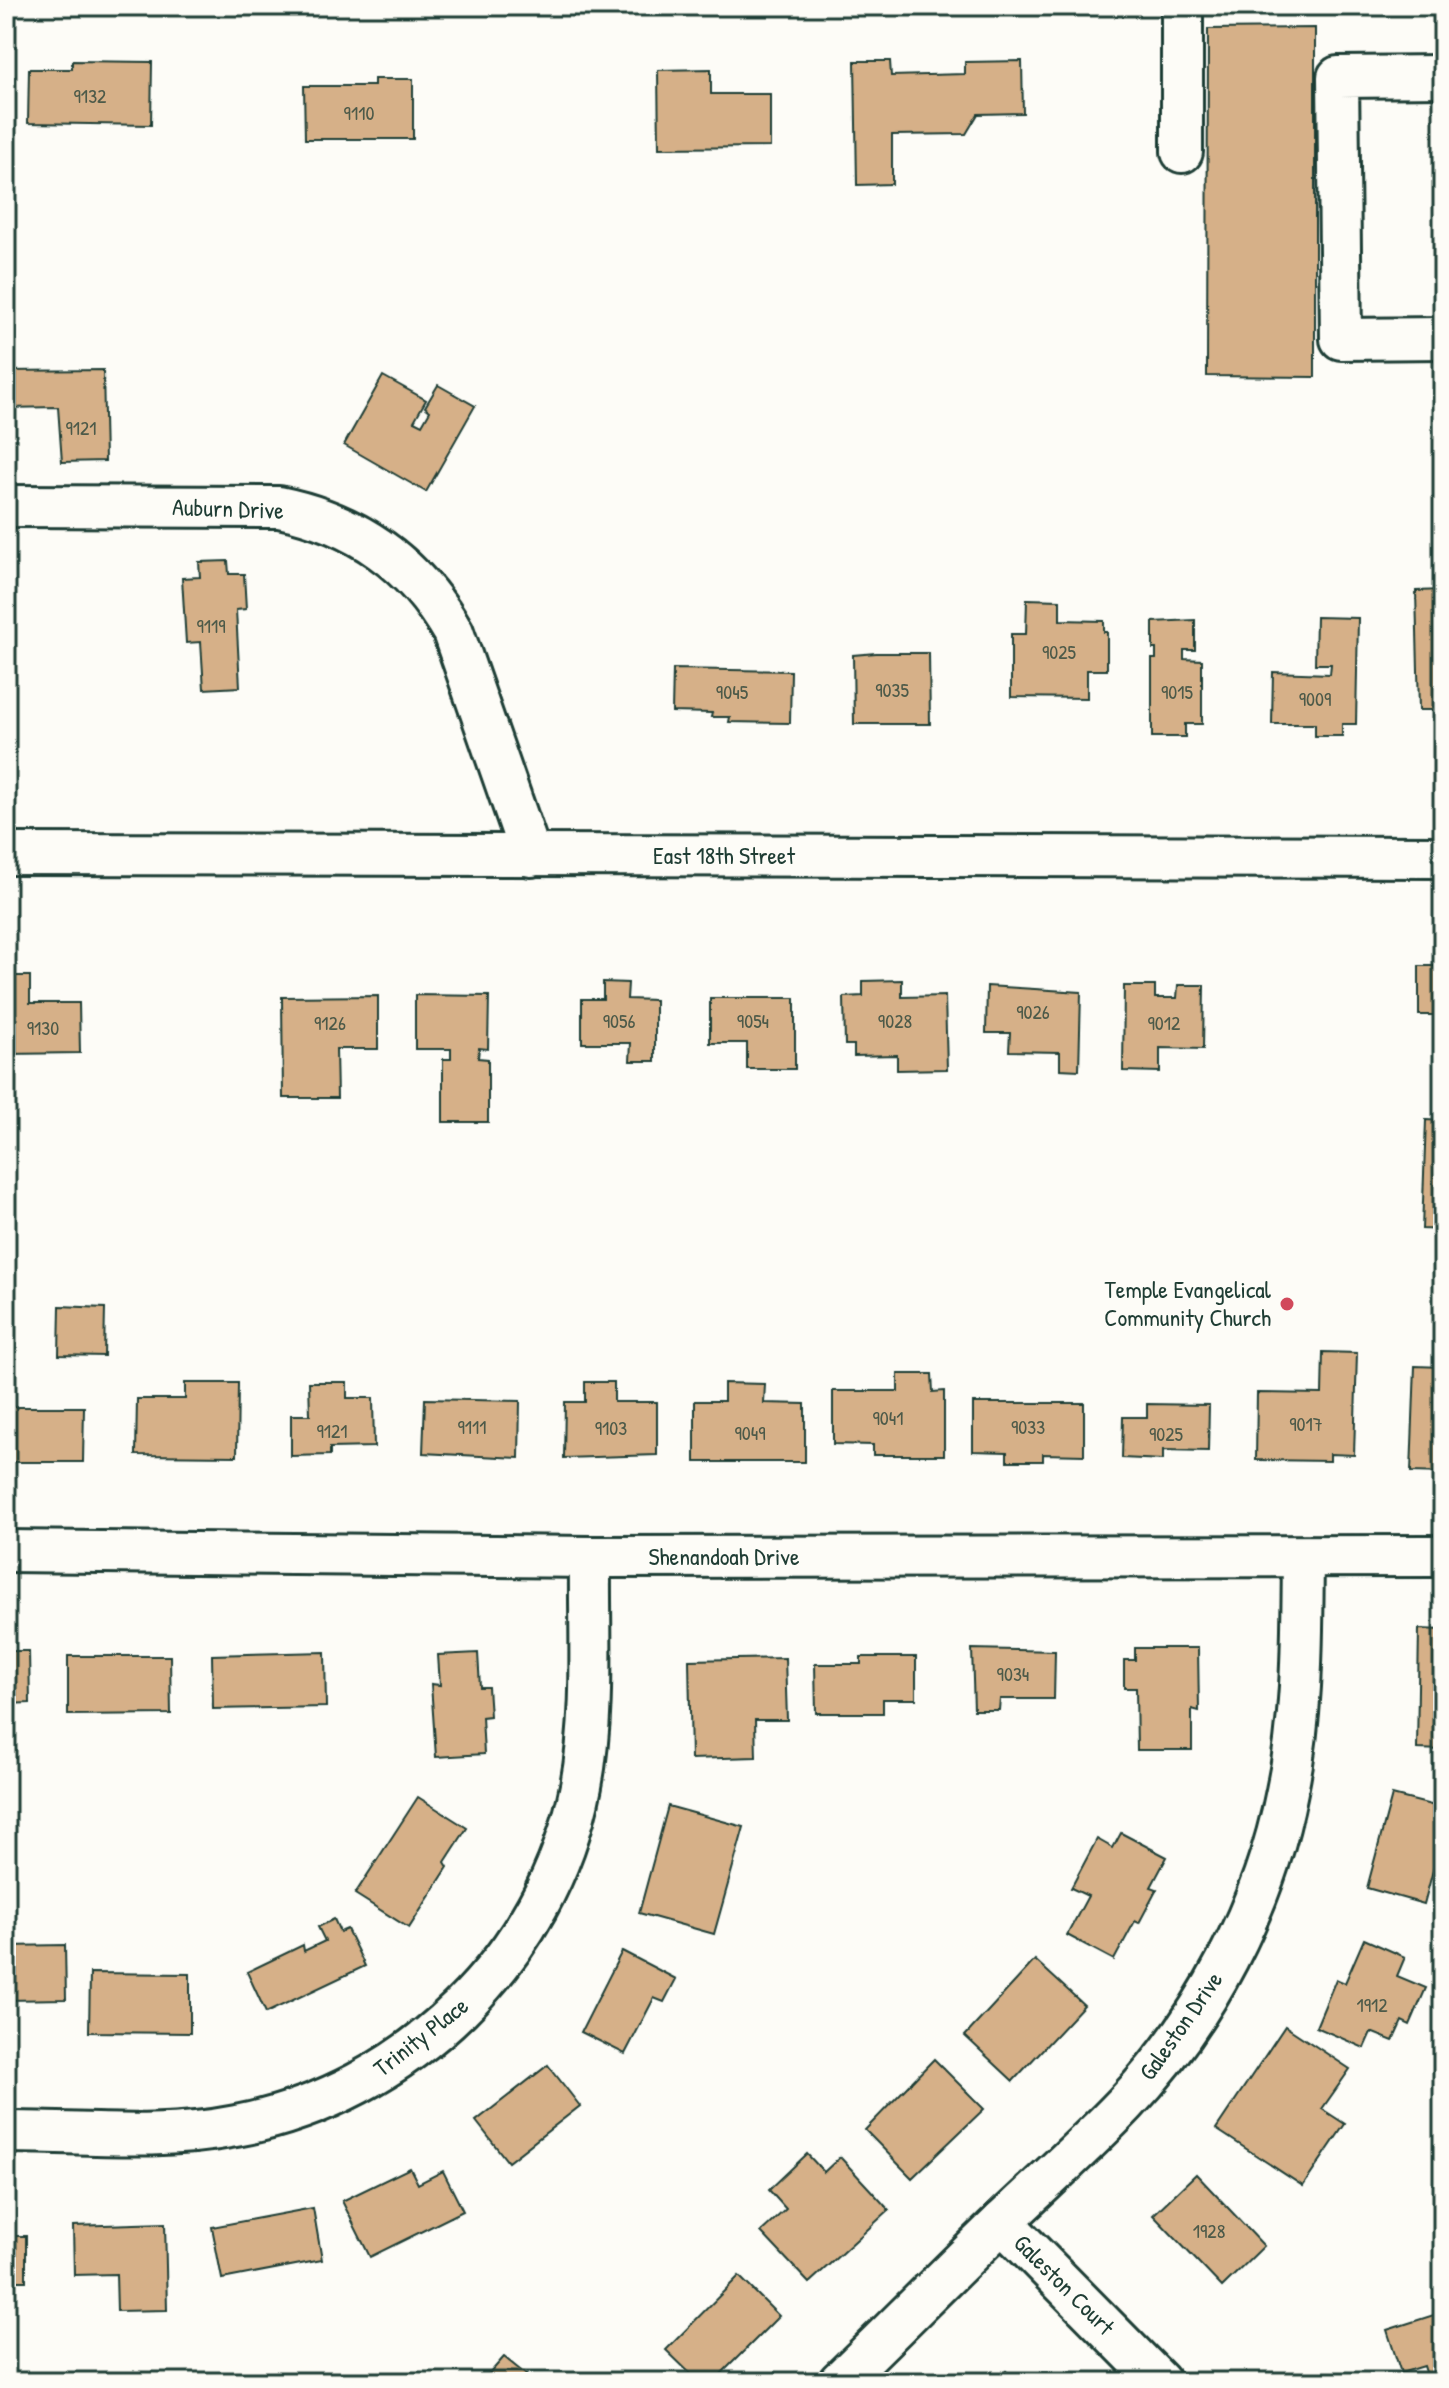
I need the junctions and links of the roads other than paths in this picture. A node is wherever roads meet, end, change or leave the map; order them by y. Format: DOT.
graph roads {
  1 [pos="1182,6"];
  2 [pos="1443,76"];
  3 [pos="1182,152"];
  4 [pos="1443,338"];
  5 [pos="6,506"];
  6 [pos="6,854"];
  7 [pos="531,856"];
  8 [pos="1443,857"];
  9 [pos="6,1551"];
  10 [pos="1443,1556"];
  11 [pos="590,1557"];
  12 [pos="1303,1557"];
  13 [pos="6,2132"];
  14 [pos="1002,2222"];
  15 [pos="839,2382"];
  16 [pos="1160,2382"];
  1 -- 3 [label="street"];
  2 -- 4 [label="street"];
  5 -- 7 [label="street, Auburn Drive"];
  6 -- 7 [label="street, East 18th Street"];
  7 -- 8 [label="street, East 18th Street"];
  9 -- 11 [label="street, Shenandoah Drive"];
  10 -- 12 [label="street, Shenandoah Drive"];
  11 -- 12 [label="street, Shenandoah Drive"];
  11 -- 13 [label="street, Trinity Place"];
  12 -- 14 [label="street, Galeston Drive"];
  14 -- 15 [label="street, Galeston Drive"];
  14 -- 16 [label="street, Galeston Court"];
}
